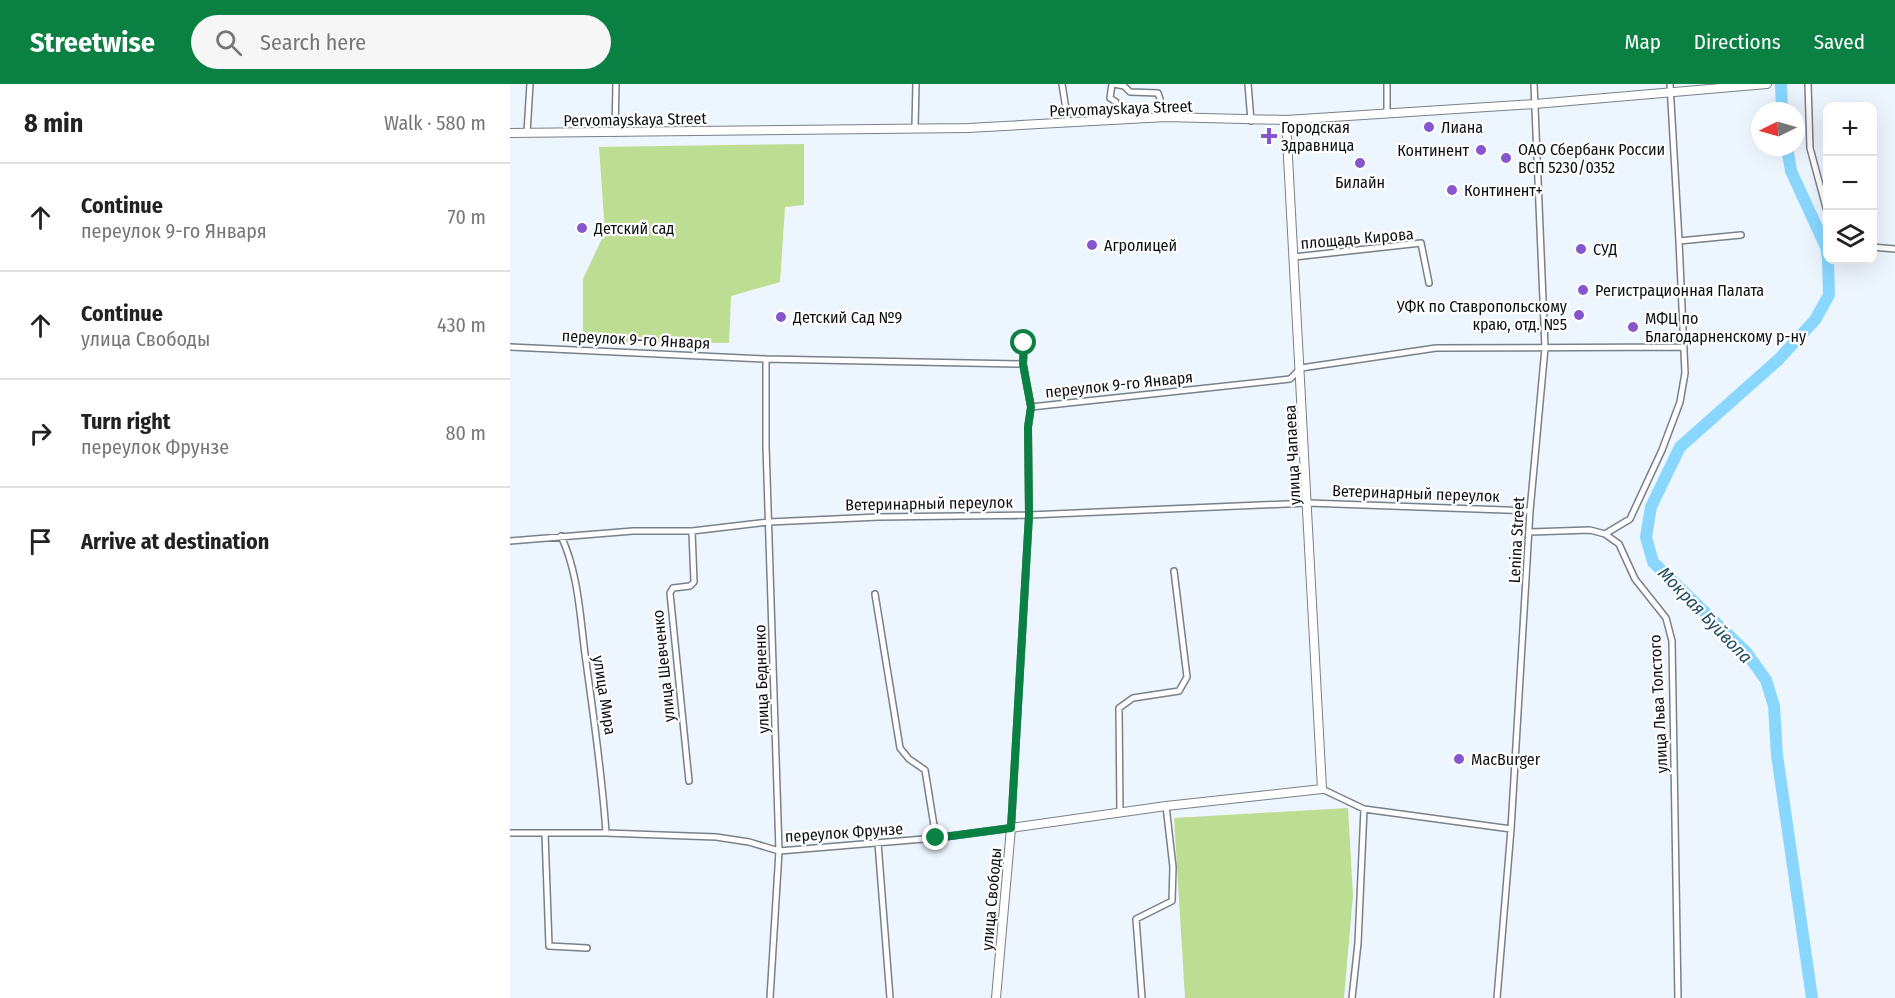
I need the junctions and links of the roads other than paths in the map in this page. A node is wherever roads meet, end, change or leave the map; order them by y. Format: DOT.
graph roads {
  1 [pos="530,84"];
  2 [pos="616,84"];
  3 [pos="916,84"];
  4 [pos="1062,84"];
  5 [pos="1113,84"];
  6 [pos="1248,84"];
  7 [pos="1387,84"];
  8 [pos="1534,84"];
  9 [pos="1670,84"];
  10 [pos="1767,84"];
  11 [pos="1808,84"];
  12 [pos="1671,94"];
  13 [pos="1535,105"];
  14 [pos="1387,114"];
  15 [pos="1166,117"];
  16 [pos="1120,119"];
  17 [pos="1287,120"];
  18 [pos="1251,121"];
  19 [pos="1068,122"];
  20 [pos="915,127"];
  21 [pos="510,133"];
  22 [pos="528,133"];
  23 [pos="615,133"];
  24 [pos="1826,210"];
  25 [pos="1741,236"];
  26 [pos="1678,241"];
  27 [pos="1877,247"];
  28 [pos="1895,249"];
  29 [pos="1294,257"];
  30 [pos="1429,283"];
  31 [pos="1024,343"];
  32 [pos="510,347"];
  33 [pos="1682,347"];
  34 [pos="1545,348"];
  35 [pos="766,359"];
  36 [pos="1023,364"];
  37 [pos="1300,368"];
  38 [pos="1031,407"];
  39 [pos="1308,503"];
  40 [pos="1530,511"];
  41 [pos="1029,515"];
  42 [pos="769,522"];
  43 [pos="692,531"];
  44 [pos="1530,532"];
  45 [pos="1605,534"];
  46 [pos="561,536"];
  47 [pos="510,541"];
  48 [pos="1174,571"];
  49 [pos="875,594"];
  50 [pos="689,781"];
  51 [pos="1322,789"];
  52 [pos="1166,806"];
  53 [pos="1364,809"];
  54 [pos="1120,812"];
  55 [pos="1011,828"];
  56 [pos="1511,829"];
  57 [pos="510,833"];
  58 [pos="545,833"];
  59 [pos="606,833"];
  60 [pos="936,838"];
  61 [pos="878,843"];
  62 [pos="779,851"];
  63 [pos="586,948"];
  64 [pos="770,998"];
  65 [pos="890,998"];
  66 [pos="996,998"];
  67 [pos="1142,998"];
  68 [pos="1352,998"];
  69 [pos="1497,998"];
  70 [pos="1678,998"];
  1 -- 22 [label="street"];
  2 -- 23 [label="street"];
  3 -- 20 [label="street"];
  4 -- 19 [label="street"];
  5 -- 15 [label="street"];
  5 -- 16 [label="street"];
  6 -- 18 [label="street"];
  7 -- 14 [label="street"];
  8 -- 13 [label="street, Lenina Street"];
  9 -- 12 [label="street"];
  10 -- 12 [label="main road, Pervomayskaya Street"];
  11 -- 24 [label="street"];
  12 -- 13 [label="main road, Pervomayskaya Street"];
  12 -- 26 [label="street"];
  13 -- 14 [label="main road, Pervomayskaya Street"];
  13 -- 34 [label="street, Lenina Street"];
  14 -- 17 [label="main road, Pervomayskaya Street"];
  15 -- 16 [label="main road, Pervomayskaya Street"];
  15 -- 18 [label="main road, Pervomayskaya Street"];
  16 -- 19 [label="main road, Pervomayskaya Street"];
  17 -- 18 [label="main road, Pervomayskaya Street"];
  17 -- 29 [label="main road, улица Чапаева"];
  19 -- 20 [label="main road, Pervomayskaya Street"];
  20 -- 23 [label="main road, Pervomayskaya Street"];
  21 -- 22 [label="main road, Pervomayskaya Street"];
  22 -- 23 [label="main road, Pervomayskaya Street"];
  25 -- 26 [label="street"];
  26 -- 33 [label="street"];
  27 -- 28 [label="street"];
  29 -- 30 [label="street, площадь Кирова"];
  29 -- 37 [label="main road, улица Чапаева"];
  31 -- 36 [label="street"];
  32 -- 35 [label="street, переулок 9-го Января"];
  33 -- 34 [label="street, переулок 9-го Января"];
  33 -- 45 [label="street"];
  34 -- 37 [label="street, переулок 9-го Января"];
  34 -- 40 [label="street, Lenina Street"];
  35 -- 36 [label="street, переулок 9-го Января"];
  35 -- 42 [label="street, улица Бедненко"];
  36 -- 38 [label="street, переулок 9-го Января"];
  37 -- 38 [label="street, переулок 9-го Января"];
  37 -- 39 [label="main road, улица Чапаева"];
  38 -- 41 [label="street, улица Свободы"];
  39 -- 40 [label="street, Ветеринарный переулок"];
  39 -- 41 [label="street, Ветеринарный переулок"];
  39 -- 51 [label="main road, улица Чапаева"];
  40 -- 44 [label="street, Lenina Street"];
  41 -- 42 [label="street, Ветеринарный переулок"];
  41 -- 55 [label="street, улица Свободы"];
  42 -- 43 [label="street, Ветеринарный переулок"];
  42 -- 62 [label="street, улица Бедненко"];
  43 -- 46 [label="street, Ветеринарный переулок"];
  43 -- 50 [label="street, улица Шевченко"];
  44 -- 45 [label="street"];
  44 -- 56 [label="street, Lenina Street"];
  45 -- 70 [label="street, улица Льва Толстого"];
  46 -- 47 [label="street, Ветеринарный переулок"];
  46 -- 59 [label="street, улица Мира"];
  48 -- 54 [label="street"];
  49 -- 60 [label="street"];
  51 -- 52 [label="main road, переулок Фрунзе"];
  51 -- 53 [label="street"];
  52 -- 54 [label="main road, переулок Фрунзе"];
  52 -- 67 [label="street"];
  53 -- 56 [label="street"];
  53 -- 68 [label="street"];
  54 -- 55 [label="main road, переулок Фрунзе"];
  55 -- 60 [label="street, переулок Фрунзе"];
  55 -- 66 [label="main road, улица Свободы"];
  56 -- 69 [label="street, Lenina Street"];
  57 -- 58 [label="street, переулок Фрунзе"];
  58 -- 59 [label="street, переулок Фрунзе"];
  58 -- 63 [label="street"];
  59 -- 62 [label="street, переулок Фрунзе"];
  60 -- 61 [label="street, переулок Фрунзе"];
  61 -- 62 [label="street, переулок Фрунзе"];
  61 -- 65 [label="street"];
  62 -- 64 [label="street, улица Бедненко"];
}
